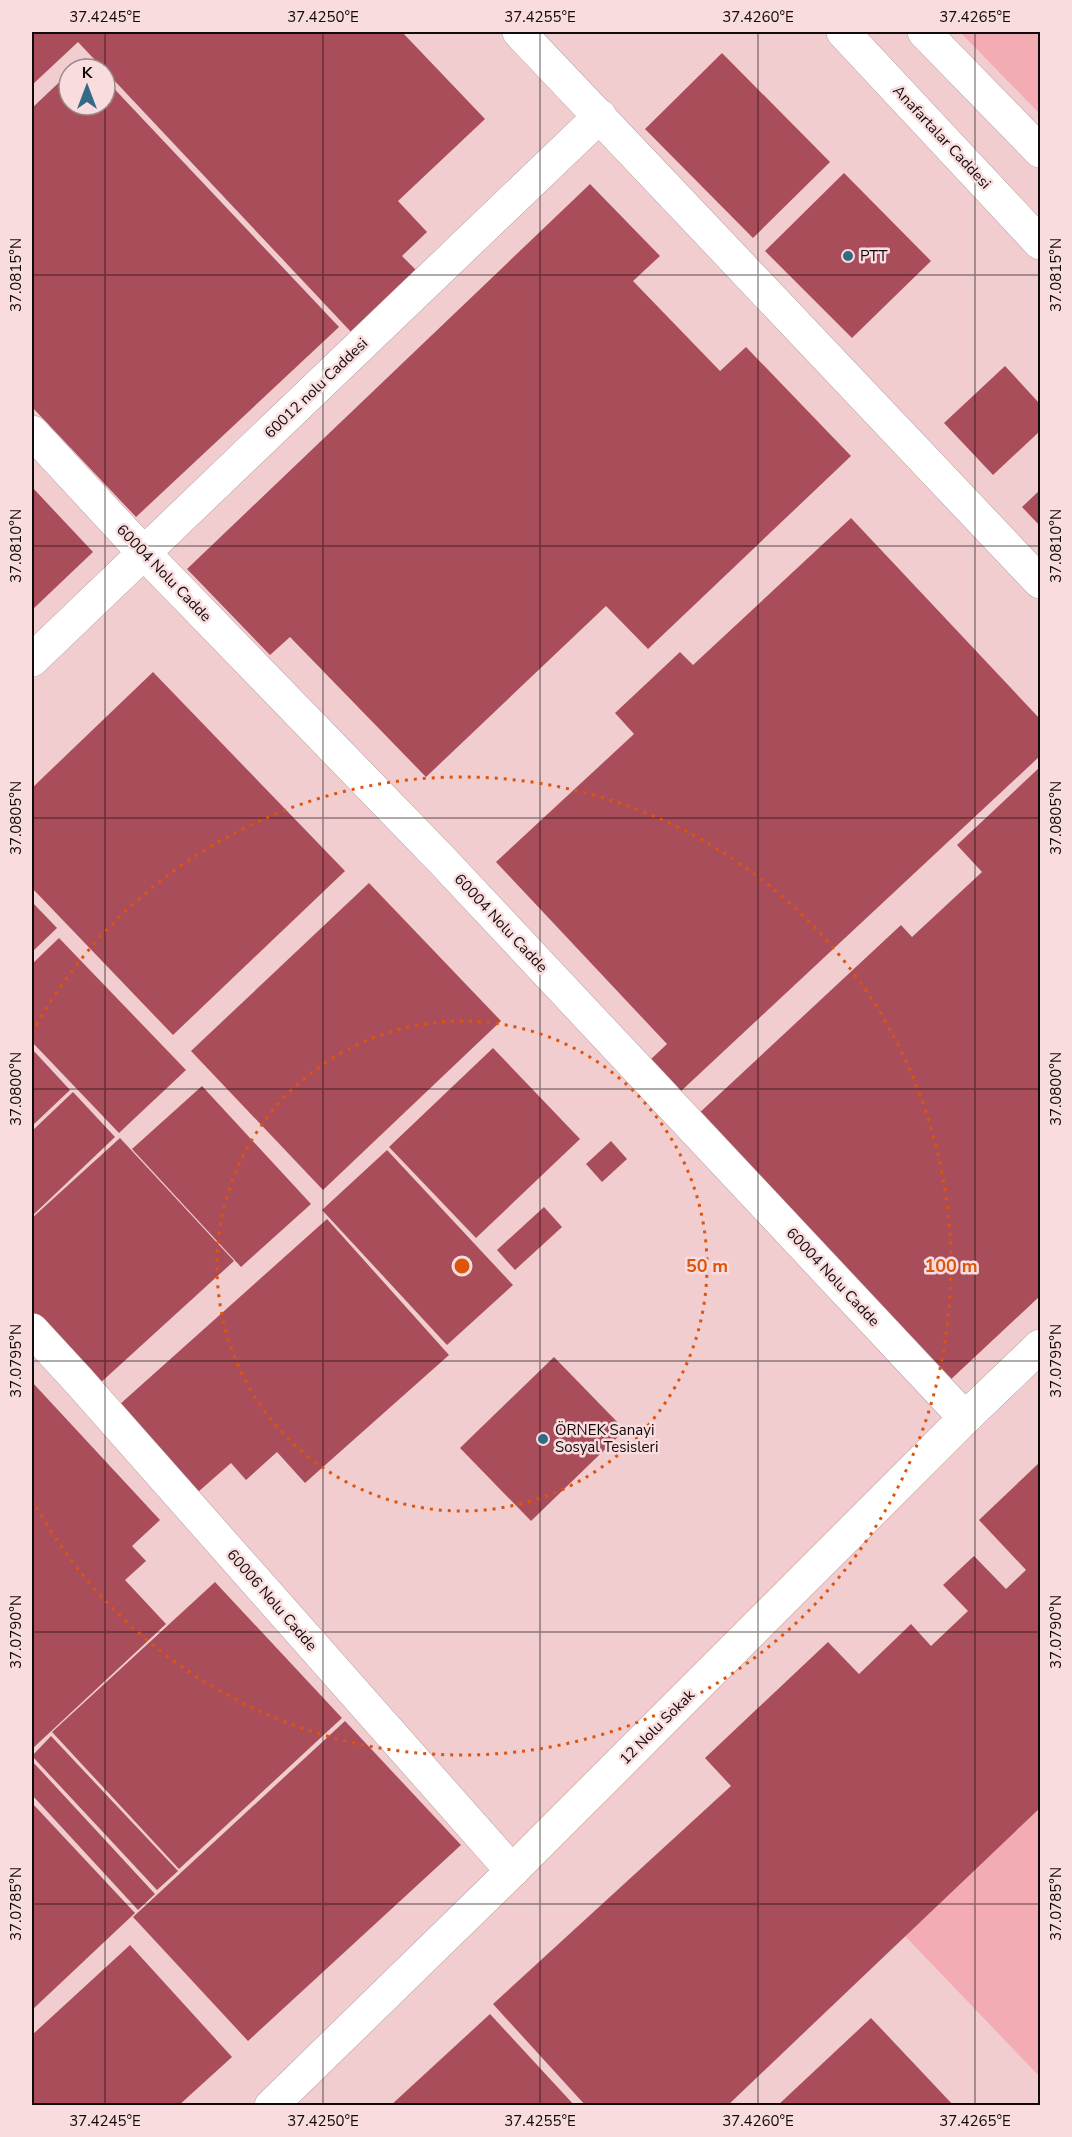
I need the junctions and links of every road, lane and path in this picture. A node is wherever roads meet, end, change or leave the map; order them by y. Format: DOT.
graph roads {
  1 [pos="519,32"];
  2 [pos="843,32"];
  3 [pos="924,32"];
  4 [pos="600,116"];
  5 [pos="1041,151"];
  6 [pos="1041,243"];
  7 [pos="32,432"];
  8 [pos="144,553"];
  9 [pos="1041,582"];
  10 [pos="32,660"];
  11 [pos="32,1330"];
  12 [pos="1041,1346"];
  13 [pos="965,1418"];
  14 [pos="512,1872"];
  15 [pos="271,2106"];
  1 -- 4 [label="street"];
  2 -- 6 [label="street, Anafartalar Caddesi"];
  3 -- 5 [label="street"];
  4 -- 8 [label="street, 60012 nolu Caddesi"];
  4 -- 9 [label="street"];
  7 -- 8 [label="street, 60004 Nolu Cadde"];
  8 -- 10 [label="street, 60012 nolu Caddesi"];
  8 -- 13 [label="street, 60004 Nolu Cadde"];
  11 -- 14 [label="street, 60006 Nolu Cadde"];
  12 -- 13 [label="street, 12 Nolu Sokak"];
  13 -- 14 [label="street, 12 Nolu Sokak"];
  14 -- 15 [label="street, 12 Nolu Sokak"];
}
